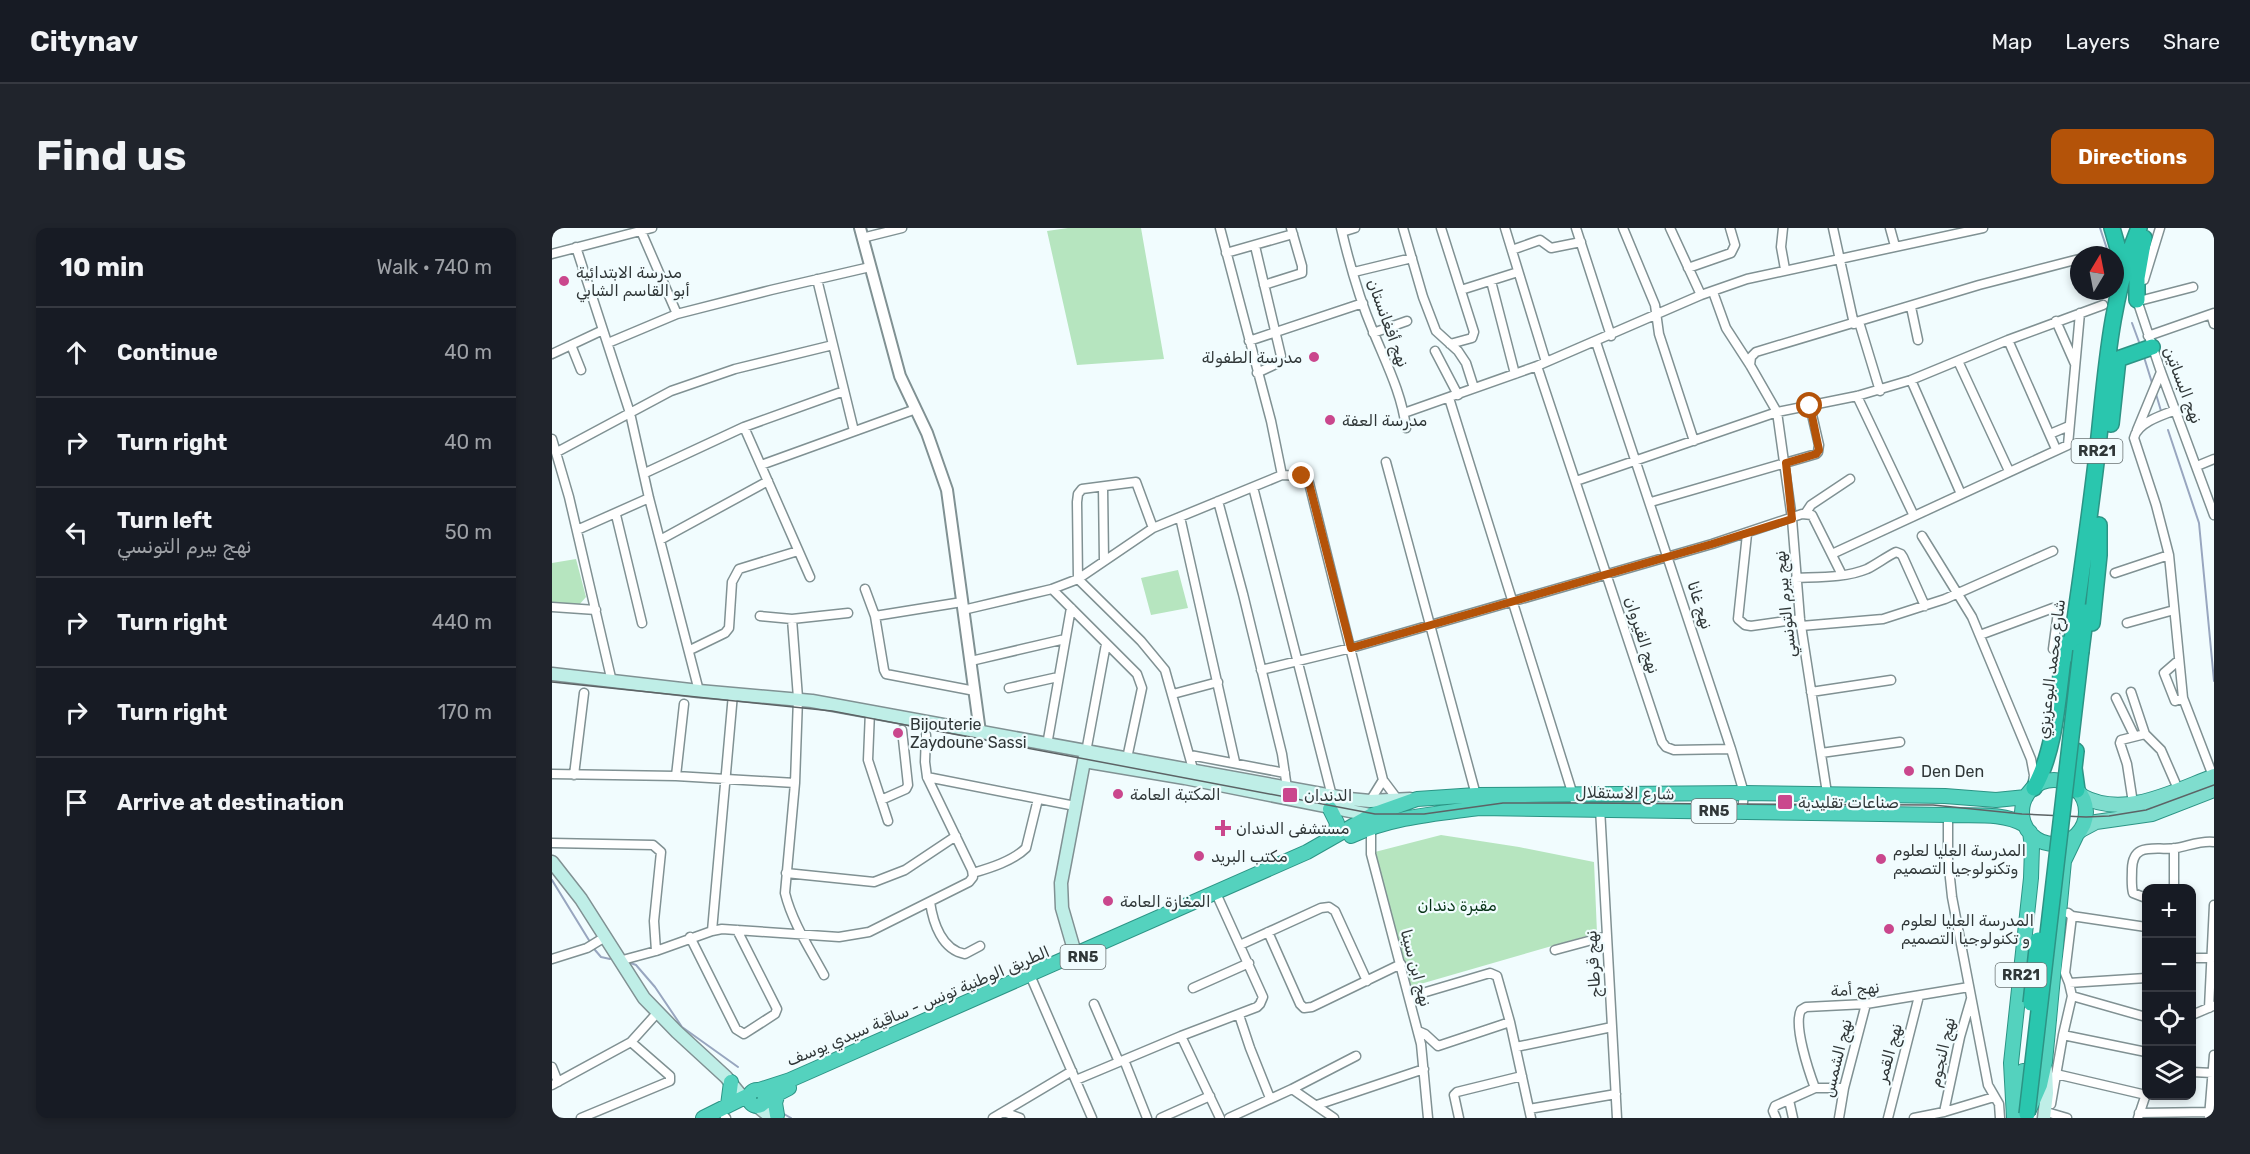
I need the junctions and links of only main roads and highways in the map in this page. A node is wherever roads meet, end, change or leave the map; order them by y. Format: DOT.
graph roads {
  1 [pos="2113,231"];
  2 [pos="2141,231"];
  3 [pos="2117,246"];
  4 [pos="2124,269"];
  5 [pos="2118,300"];
  6 [pos="2138,302"];
  7 [pos="2150,341"];
  8 [pos="2118,359"];
  9 [pos="2094,524"];
  10 [pos="2075,653"];
  11 [pos="552,674"];
  12 [pos="1085,757"];
  13 [pos="1126,764"];
  14 [pos="2214,781"];
  15 [pos="2030,792"];
  16 [pos="2080,793"];
  17 [pos="1417,799"];
  18 [pos="1331,802"];
  19 [pos="1402,818"];
  20 [pos="1371,821"];
  21 [pos="2027,829"];
  22 [pos="2079,833"];
  23 [pos="1335,836"];
  24 [pos="552,862"];
  25 [pos="1217,894"];
  26 [pos="1077,957"];
  27 [pos="1031,978"];
  28 [pos="2045,1062"];
  29 [pos="2023,1071"];
  30 [pos="728,1079"];
  31 [pos="778,1093"];
  32 [pos="753,1098"];
  33 [pos="725,1114"];
  34 [pos="2047,1116"];
  35 [pos="776,1117"];
  36 [pos="2021,1117"];
  37 [pos="703,1118"];
  1 -- 2 [label="highway"];
  1 -- 3 [label="highway"];
  2 -- 4 [label="highway, شارع محمد البوعزيزي / RR21"];
  2 -- 6 [label="highway"];
  2 -- 8 [label="highway, شارع محمد البوعزيزي / RR21"];
  5 -- 9 [label="highway, شارع محمد البوعزيزي / RR21"];
  7 -- 8 [label="highway"];
  8 -- 9 [label="highway, شارع محمد البوعزيزي / RR21"];
  9 -- 10 [label="highway, شارع محمد البوعزيزي / RR21"];
  9 -- 15 [label="highway, RR21"];
  9 -- 16 [label="highway, RR21"];
  10 -- 29 [label="highway, شارع محمد البوعزيزي / RR21, bridge"];
  10 -- 36 [label="highway, شارع محمد البوعزيزي / RR21, bridge"];
  11 -- 12 [label="main road"];
  12 -- 13 [label="main road"];
  12 -- 26 [label="main road"];
  13 -- 18 [label="main road"];
  13 -- 18 [label="main road"];
  14 -- 16 [label="main road, RN5"];
  14 -- 22 [label="main road, RN5"];
  15 -- 16 [label="highway, RN5"];
  15 -- 17 [label="highway, شارع الاستقلال / RN5"];
  15 -- 21 [label="highway"];
  16 -- 22 [label="highway"];
  17 -- 18 [label="main road"];
  17 -- 20 [label="highway, الطريق الوطنية تونس - ساقية سيدي يوسف / RN5"];
  18 -- 20 [label="main road"];
  18 -- 23 [label="highway"];
  19 -- 20 [label="highway, الطريق الوطنية تونس - ساقية سيدي يوسف / RN5"];
  19 -- 21 [label="highway, شارع الاستقلال / RN5"];
  20 -- 23 [label="highway, الطريق الوطنية تونس - ساقية سيدي يوسف / RN5"];
  20 -- 25 [label="highway, الطريق الوطنية تونس - ساقية سيدي يوسف / RN5"];
  21 -- 22 [label="highway, RN5"];
  21 -- 36 [label="highway, RR21"];
  22 -- 28 [label="highway, RR21"];
  23 -- 25 [label="highway, الطريق الوطنية تونس - ساقية سيدي يوسف / RN5"];
  24 -- 30 [label="main road"];
  25 -- 26 [label="highway, الطريق الوطنية تونس - ساقية سيدي يوسف / RN5"];
  26 -- 27 [label="highway, الطريق الوطنية تونس - ساقية سيدي يوسف / RN5"];
  27 -- 31 [label="highway, الطريق الوطنية تونس - ساقية سيدي يوسف / RN5"];
  27 -- 32 [label="highway, الطريق الوطنية تونس - ساقية سيدي يوسف / RN5"];
  28 -- 34 [label="main road"];
  28 -- 36 [label="highway, RR21"];
  29 -- 36 [label="highway, شارع محمد البوعزيزي / RR21"];
  30 -- 32 [label="main road"];
  30 -- 33 [label="highway"];
  31 -- 32 [label="highway, الطريق الوطنية تونس - ساقية سيدي يوسف / RN5"];
  31 -- 35 [label="highway"];
  32 -- 33 [label="highway, الطريق الوطنية تونس - ساقية سيدي يوسف / RN5"];
  32 -- 35 [label="main road"];
  33 -- 37 [label="highway, الطريق الوطنية تونس - ساقية سيدي يوسف / RN5"];
}
